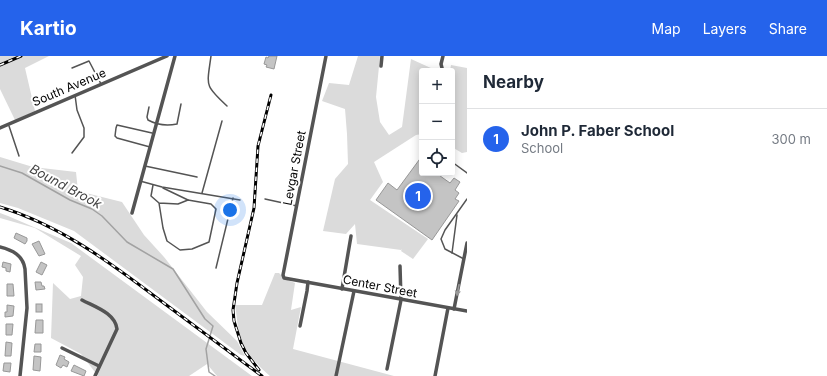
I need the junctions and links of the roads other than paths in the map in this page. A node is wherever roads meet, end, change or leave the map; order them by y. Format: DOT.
graph roads {
  1 [pos="167,56"];
  2 [pos="175,56"];
  3 [pos="211,56"];
  4 [pos="326,56"];
  5 [pos="382,56"];
  6 [pos="443,56"];
  7 [pos="381,66"];
  8 [pos="72,68"];
  9 [pos="442,68"];
  10 [pos="101,84"];
  11 [pos="75,95"];
  12 [pos="180,104"];
  13 [pos="227,106"];
  14 [pos="149,107"];
  15 [pos="222,121"];
  16 [pos="156,123"];
  17 [pos="8,124"];
  18 [pos="0,128"];
  19 [pos="154,133"];
  20 [pos="150,147"];
  21 [pos="72,153"];
  22 [pos="19,156"];
  23 [pos="455,164"];
  24 [pos="145,166"];
  25 [pos="467,173"];
  26 [pos="197,177"];
  27 [pos="140,181"];
  28 [pos="153,185"];
  29 [pos="162,187"];
  30 [pos="202,193"];
  31 [pos="233,198"];
  32 [pos="265,199"];
  33 [pos="467,199"];
  34 [pos="188,200"];
  35 [pos="240,200"];
  36 [pos="159,203"];
  37 [pos="297,206"];
  38 [pos="132,213"];
  39 [pos="457,213"];
  40 [pos="351,236"];
  41 [pos="467,243"];
  42 [pos="0,247"];
  43 [pos="452,253"];
  44 [pos="464,259"];
  45 [pos="400,266"];
  46 [pos="216,268"];
  47 [pos="289,279"];
  48 [pos="308,282"];
  49 [pos="342,289"];
  50 [pos="354,291"];
  51 [pos="82,300"];
  52 [pos="401,300"];
  53 [pos="448,308"];
  54 [pos="454,309"];
  55 [pos="467,311"];
  56 [pos="300,326"];
  57 [pos="62,348"];
  58 [pos="99,366"];
  59 [pos="387,369"];
  60 [pos="20,376"];
  61 [pos="95,376"];
  62 [pos="336,376"];
  63 [pos="435,376"];
  1 -- 10 [label="street, South Avenue"];
  2 -- 16 [label="street"];
  3 -- 13 [label="lane"];
  4 -- 37 [label="street, Levgar Street"];
  5 -- 7 [label="street"];
  6 -- 9 [label="street"];
  8 -- 10 [label="lane"];
  10 -- 11 [label="street, South Avenue"];
  11 -- 17 [label="street, South Avenue"];
  11 -- 21 [label="lane"];
  12 -- 16 [label="lane"];
  14 -- 16 [label="lane"];
  15 -- 30 [label="lane"];
  16 -- 19 [label="street"];
  17 -- 18 [label="street, South Avenue"];
  17 -- 22 [label="lane"];
  19 -- 20 [label="street"];
  19 -- 20 [label="lane"];
  20 -- 24 [label="street"];
  23 -- 25 [label="lane"];
  24 -- 26 [label="lane"];
  24 -- 27 [label="street"];
  27 -- 28 [label="lane"];
  27 -- 38 [label="street"];
  28 -- 29 [label="lane"];
  28 -- 36 [label="lane"];
  29 -- 30 [label="lane"];
  29 -- 34 [label="lane"];
  30 -- 31 [label="lane"];
  31 -- 35 [label="lane"];
  31 -- 46 [label="lane"];
  32 -- 37 [label="lane"];
  33 -- 39 [label="lane"];
  34 -- 36 [label="lane"];
  34 -- 36 [label="lane"];
  37 -- 47 [label="street, Levgar Street"];
  39 -- 43 [label="lane"];
  39 -- 43 [label="lane"];
  40 -- 49 [label="street"];
  41 -- 44 [label="street"];
  42 -- 60 [label="street"];
  43 -- 44 [label="lane"];
  44 -- 54 [label="street, one-way"];
  45 -- 52 [label="street"];
  47 -- 48 [label="street, Center Street"];
  48 -- 49 [label="street, Center Street"];
  48 -- 56 [label="street"];
  49 -- 50 [label="street, Center Street"];
  50 -- 52 [label="street, Center Street"];
  50 -- 62 [label="street"];
  51 -- 58 [label="street"];
  52 -- 53 [label="street, Center Street"];
  52 -- 59 [label="street"];
  53 -- 54 [label="street, Center Street"];
  53 -- 63 [label="street"];
  54 -- 55 [label="street, Center Street"];
  57 -- 58 [label="street"];
  58 -- 61 [label="street"];
}
